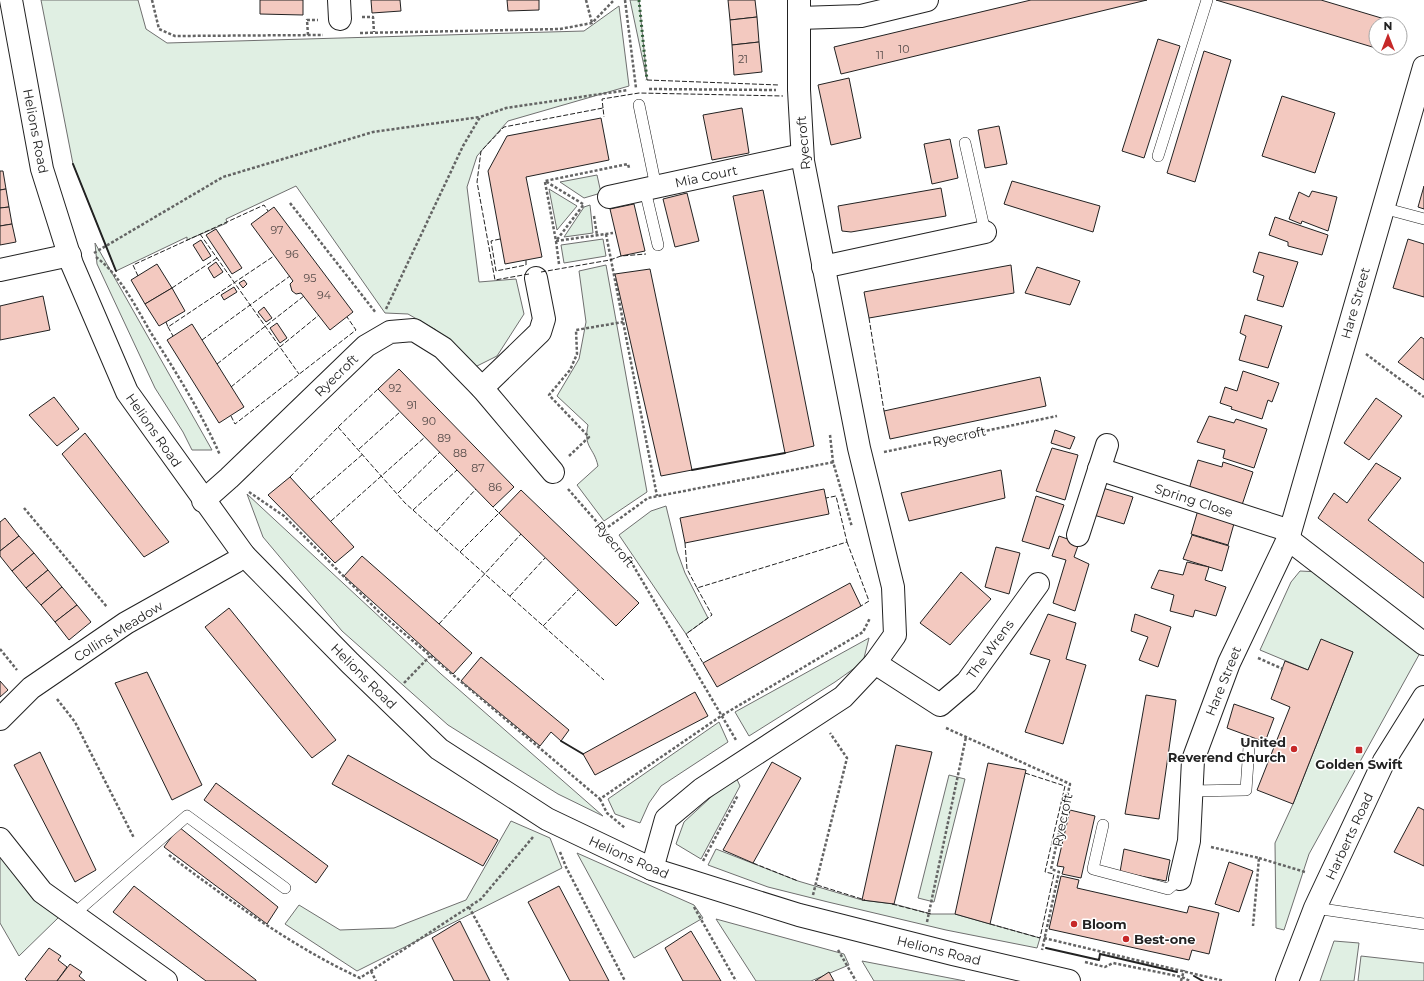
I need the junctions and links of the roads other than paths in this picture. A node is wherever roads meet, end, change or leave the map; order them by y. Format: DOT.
graph roads {
  1 [pos="11,0"];
  2 [pos="927,0"];
  3 [pos="1207,0"];
  4 [pos="798,9"];
  5 [pos="1424,67"];
  6 [pos="639,105"];
  7 [pos="965,143"];
  8 [pos="802,155"];
  9 [pos="1158,156"];
  10 [pos="651,188"];
  11 [pos="600,200"];
  12 [pos="1383,208"];
  13 [pos="1424,219"];
  14 [pos="985,232"];
  15 [pos="658,245"];
  16 [pos="80,252"];
  17 [pos="823,267"];
  18 [pos="0,270"];
  19 [pos="536,278"];
  20 [pos="482,388"];
  21 [pos="1107,445"];
  22 [pos="1099,469"];
  23 [pos="553,472"];
  24 [pos="203,500"];
  25 [pos="1078,535"];
  26 [pos="1289,535"];
  27 [pos="244,555"];
  28 [pos="1038,584"];
  29 [pos="1424,644"];
  30 [pos="875,663"];
  31 [pos="1424,697"];
  32 [pos="0,719"];
  33 [pos="1249,746"];
  34 [pos="1191,791"];
  35 [pos="1103,825"];
  36 [pos="0,839"];
  37 [pos="652,869"];
  38 [pos="1180,879"];
  39 [pos="285,888"];
  40 [pos="1315,908"];
  41 [pos="74,914"];
  42 [pos="1424,924"];
  43 [pos="1057,980"];
  44 [pos="166,981"];
  45 [pos="1287,981"];
  1 -- 16 [label="street, Helions Road"];
  2 -- 4 [label="street"];
  3 -- 9 [label="lane"];
  4 -- 8 [label="street, Ryecroft"];
  5 -- 12 [label="street, Hare Street"];
  6 -- 10 [label="lane"];
  7 -- 14 [label="lane"];
  8 -- 10 [label="street, Mia Court"];
  8 -- 17 [label="street, Ryecroft"];
  10 -- 11 [label="street, Mia Court"];
  10 -- 15 [label="lane"];
  12 -- 13 [label="lane"];
  12 -- 26 [label="street, Hare Street"];
  14 -- 17 [label="street"];
  16 -- 18 [label="street"];
  16 -- 24 [label="street, Helions Road"];
  17 -- 30 [label="street, Ryecroft"];
  19 -- 20 [label="street"];
  20 -- 23 [label="street, Ryecroft"];
  20 -- 24 [label="street, Ryecroft"];
  21 -- 22 [label="street"];
  22 -- 25 [label="street"];
  22 -- 26 [label="street, Spring Close"];
  24 -- 27 [label="street, Helions Road"];
  26 -- 29 [label="street"];
  26 -- 34 [label="street, Hare Street"];
  27 -- 32 [label="street, Collins Meadow"];
  27 -- 37 [label="street, Helions Road"];
  28 -- 30 [label="street, The Wrens"];
  30 -- 37 [label="street, Ryecroft"];
  31 -- 40 [label="street, Harberts Road"];
  33 -- 34 [label="lane"];
  34 -- 38 [label="street, Hare Street"];
  35 -- 38 [label="lane"];
  36 -- 41 [label="street"];
  37 -- 43 [label="street, Helions Road"];
  39 -- 41 [label="lane"];
  40 -- 42 [label="lane"];
  40 -- 45 [label="street, Harberts Road"];
  41 -- 44 [label="street"];
}
